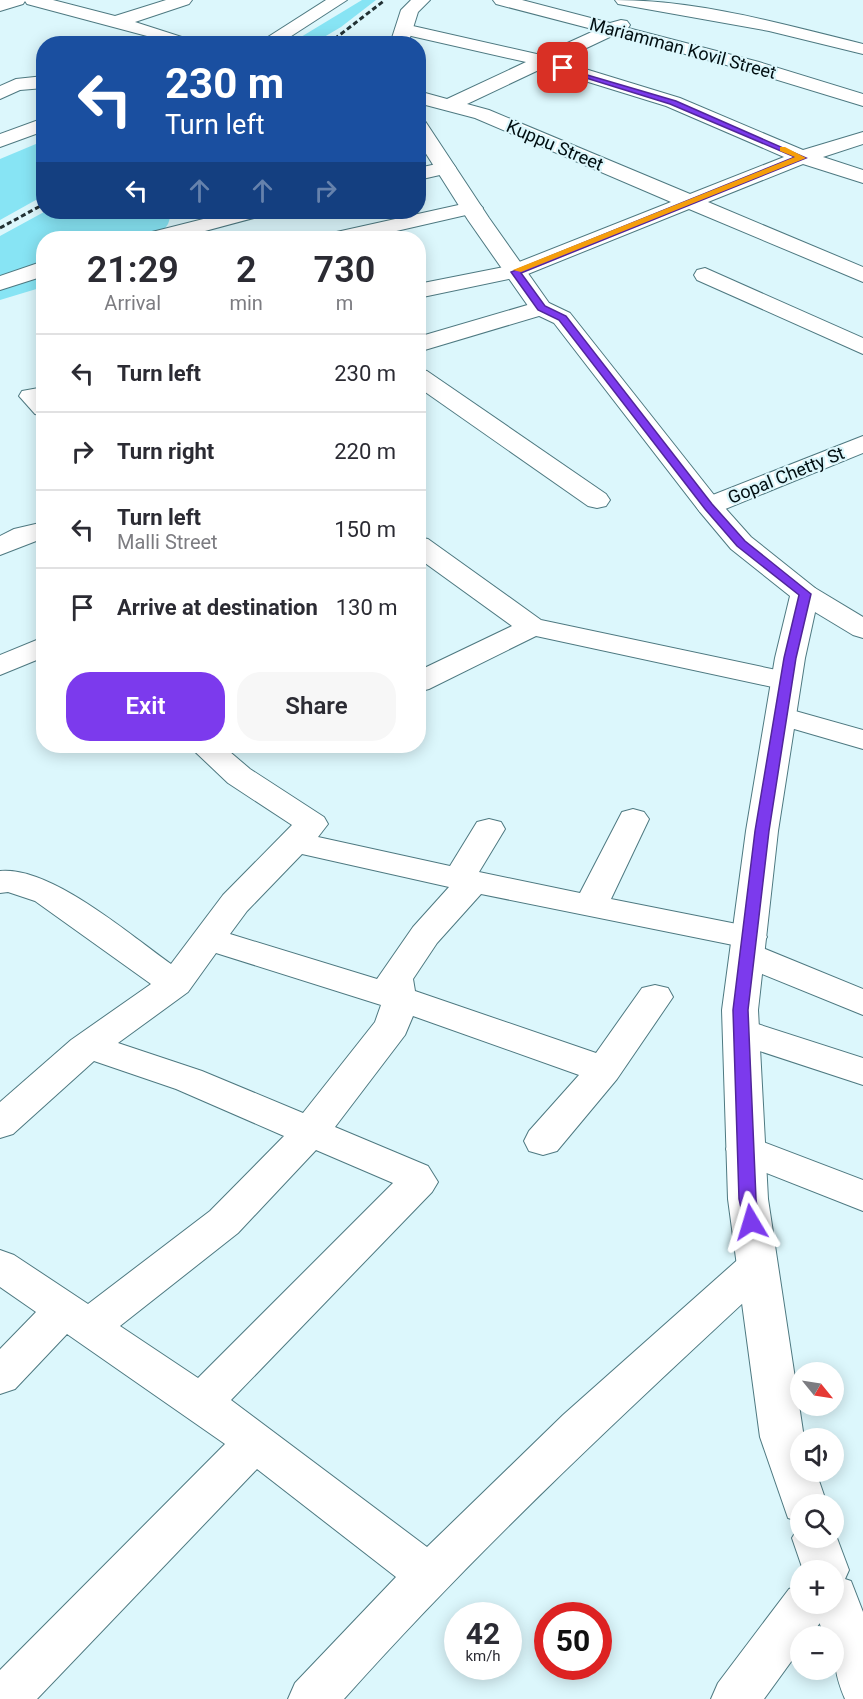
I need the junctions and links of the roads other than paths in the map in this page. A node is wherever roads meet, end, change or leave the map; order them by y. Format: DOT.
graph roads {
  1 [pos="17,0"];
  2 [pos="33,0"];
  3 [pos="183,0"];
  4 [pos="338,0"];
  5 [pos="421,0"];
  6 [pos="502,0"];
  7 [pos="624,0"];
  8 [pos="0,6"];
  9 [pos="663,8"];
  10 [pos="116,22"];
  11 [pos="613,28"];
  12 [pos="159,36"];
  13 [pos="279,36"];
  14 [pos="401,36"];
  15 [pos="426,41"];
  16 [pos="863,49"];
  17 [pos="541,62"];
  18 [pos="36,83"];
  19 [pos="0,93"];
  20 [pos="426,99"];
  21 [pos="863,100"];
  22 [pos="449,105"];
  23 [pos="36,119"];
  24 [pos="36,127"];
  25 [pos="0,131"];
  26 [pos="863,138"];
  27 [pos="0,141"];
  28 [pos="426,151"];
  29 [pos="802,158"];
  30 [pos="432,171"];
  31 [pos="863,177"];
  32 [pos="688,202"];
  33 [pos="472,208"];
  34 [pos="426,218"];
  35 [pos="203,219"];
  36 [pos="424,219"];
  37 [pos="173,231"];
  38 [pos="371,231"];
  39 [pos="36,271"];
  40 [pos="515,272"];
  41 [pos="705,275"];
  42 [pos="863,275"];
  43 [pos="0,283"];
  44 [pos="426,289"];
  45 [pos="541,308"];
  46 [pos="426,343"];
  47 [pos="863,347"];
  48 [pos="426,382"];
  49 [pos="863,444"];
  50 [pos="597,500"];
  51 [pos="709,506"];
  52 [pos="0,519"];
  53 [pos="34,532"];
  54 [pos="0,547"];
  55 [pos="426,551"];
  56 [pos="805,594"];
  57 [pos="532,627"];
  58 [pos="863,629"];
  59 [pos="36,650"];
  60 [pos="0,666"];
  61 [pos="426,679"];
  62 [pos="786,681"];
  63 [pos="780,716"];
  64 [pos="863,740"];
  65 [pos="213,753"];
  66 [pos="633,819"];
  67 [pos="489,829"];
  68 [pos="295,842"];
  69 [pos="466,880"];
  70 [pos="0,882"];
  71 [pos="591,906"];
  72 [pos="208,939"];
  73 [pos="748,946"];
  74 [pos="175,984"];
  75 [pos="398,997"];
  76 [pos="655,997"];
  77 [pos="863,1003"];
  78 [pos="742,1032"];
  79 [pos="89,1046"];
  80 [pos="604,1070"];
  81 [pos="863,1072"];
  82 [pos="0,1124"];
  83 [pos="310,1132"];
  84 [pos="543,1141"];
  85 [pos="745,1149"];
  86 [pos="863,1196"];
  87 [pos="0,1266"];
  88 [pos="757,1266"];
  89 [pos="76,1318"];
  90 [pos="0,1377"];
  91 [pos="201,1403"];
  92 [pos="255,1442"];
  93 [pos="801,1494"];
  94 [pos="429,1575"];
  95 [pos="799,1614"];
  96 [pos="840,1614"];
  97 [pos="862,1676"];
  98 [pos="0,1694"];
  99 [pos="5,1699"];
  100 [pos="312,1699"];
  101 [pos="735,1699"];
  1 -- 8 [label="street"];
  2 -- 10 [label="street"];
  3 -- 10 [label="street"];
  4 -- 13 [label="street"];
  5 -- 14 [label="street"];
  6 -- 11 [label="street, Mariamman Kovil Street"];
  7 -- 9 [label="street"];
  9 -- 11 [label="street"];
  9 -- 16 [label="street"];
  10 -- 12 [label="street"];
  11 -- 17 [label="street"];
  11 -- 21 [label="street, Mariamman Kovil Street"];
  15 -- 17 [label="street"];
  17 -- 22 [label="street"];
  17 -- 29 [label="street"];
  18 -- 19 [label="street"];
  20 -- 22 [label="street, Kuppu Street"];
  22 -- 32 [label="street, Kuppu Street"];
  23 -- 25 [label="street"];
  24 -- 27 [label="street"];
  26 -- 29 [label="street"];
  28 -- 30 [label="street"];
  29 -- 31 [label="street"];
  29 -- 32 [label="street"];
  30 -- 33 [label="street"];
  32 -- 40 [label="street"];
  32 -- 42 [label="street, Kuppu Street"];
  33 -- 34 [label="street"];
  33 -- 40 [label="street"];
  35 -- 37 [label="street"];
  36 -- 38 [label="street"];
  39 -- 43 [label="street"];
  40 -- 44 [label="street"];
  40 -- 45 [label="street"];
  41 -- 47 [label="street"];
  45 -- 46 [label="street"];
  45 -- 51 [label="street"];
  48 -- 50 [label="street"];
  49 -- 51 [label="street, Gopal Chetty St"];
  51 -- 56 [label="street"];
  52 -- 53 [label="street"];
  53 -- 54 [label="street"];
  55 -- 57 [label="street"];
  56 -- 58 [label="street"];
  56 -- 62 [label="street"];
  57 -- 61 [label="street"];
  57 -- 62 [label="street"];
  59 -- 60 [label="street"];
  62 -- 63 [label="street"];
  63 -- 64 [label="street"];
  63 -- 73 [label="street"];
  65 -- 68 [label="street"];
  66 -- 71 [label="street"];
  67 -- 69 [label="street"];
  68 -- 69 [label="street"];
  68 -- 72 [label="street"];
  69 -- 71 [label="street"];
  69 -- 75 [label="street"];
  70 -- 74 [label="street"];
  71 -- 73 [label="street"];
  72 -- 74 [label="street"];
  72 -- 75 [label="street"];
  73 -- 77 [label="street"];
  73 -- 78 [label="street"];
  74 -- 79 [label="street"];
  75 -- 80 [label="street"];
  75 -- 83 [label="street"];
  76 -- 80 [label="street"];
  78 -- 81 [label="street"];
  78 -- 85 [label="street"];
  79 -- 82 [label="street"];
  79 -- 83 [label="street"];
  80 -- 84 [label="street"];
  83 -- 89 [label="street"];
  83 -- 91 [label="street"];
  85 -- 86 [label="street"];
  85 -- 88 [label="street"];
  87 -- 89 [label="street"];
  88 -- 93 [label="street"];
  88 -- 94 [label="street"];
  89 -- 90 [label="street"];
  89 -- 91 [label="street"];
  91 -- 92 [label="street"];
  92 -- 94 [label="street"];
  92 -- 99 [label="street"];
  94 -- 100 [label="street"];
  95 -- 101 [label="street"];
  96 -- 97 [label="street"];
  98 -- 99 [label="street"];
}
